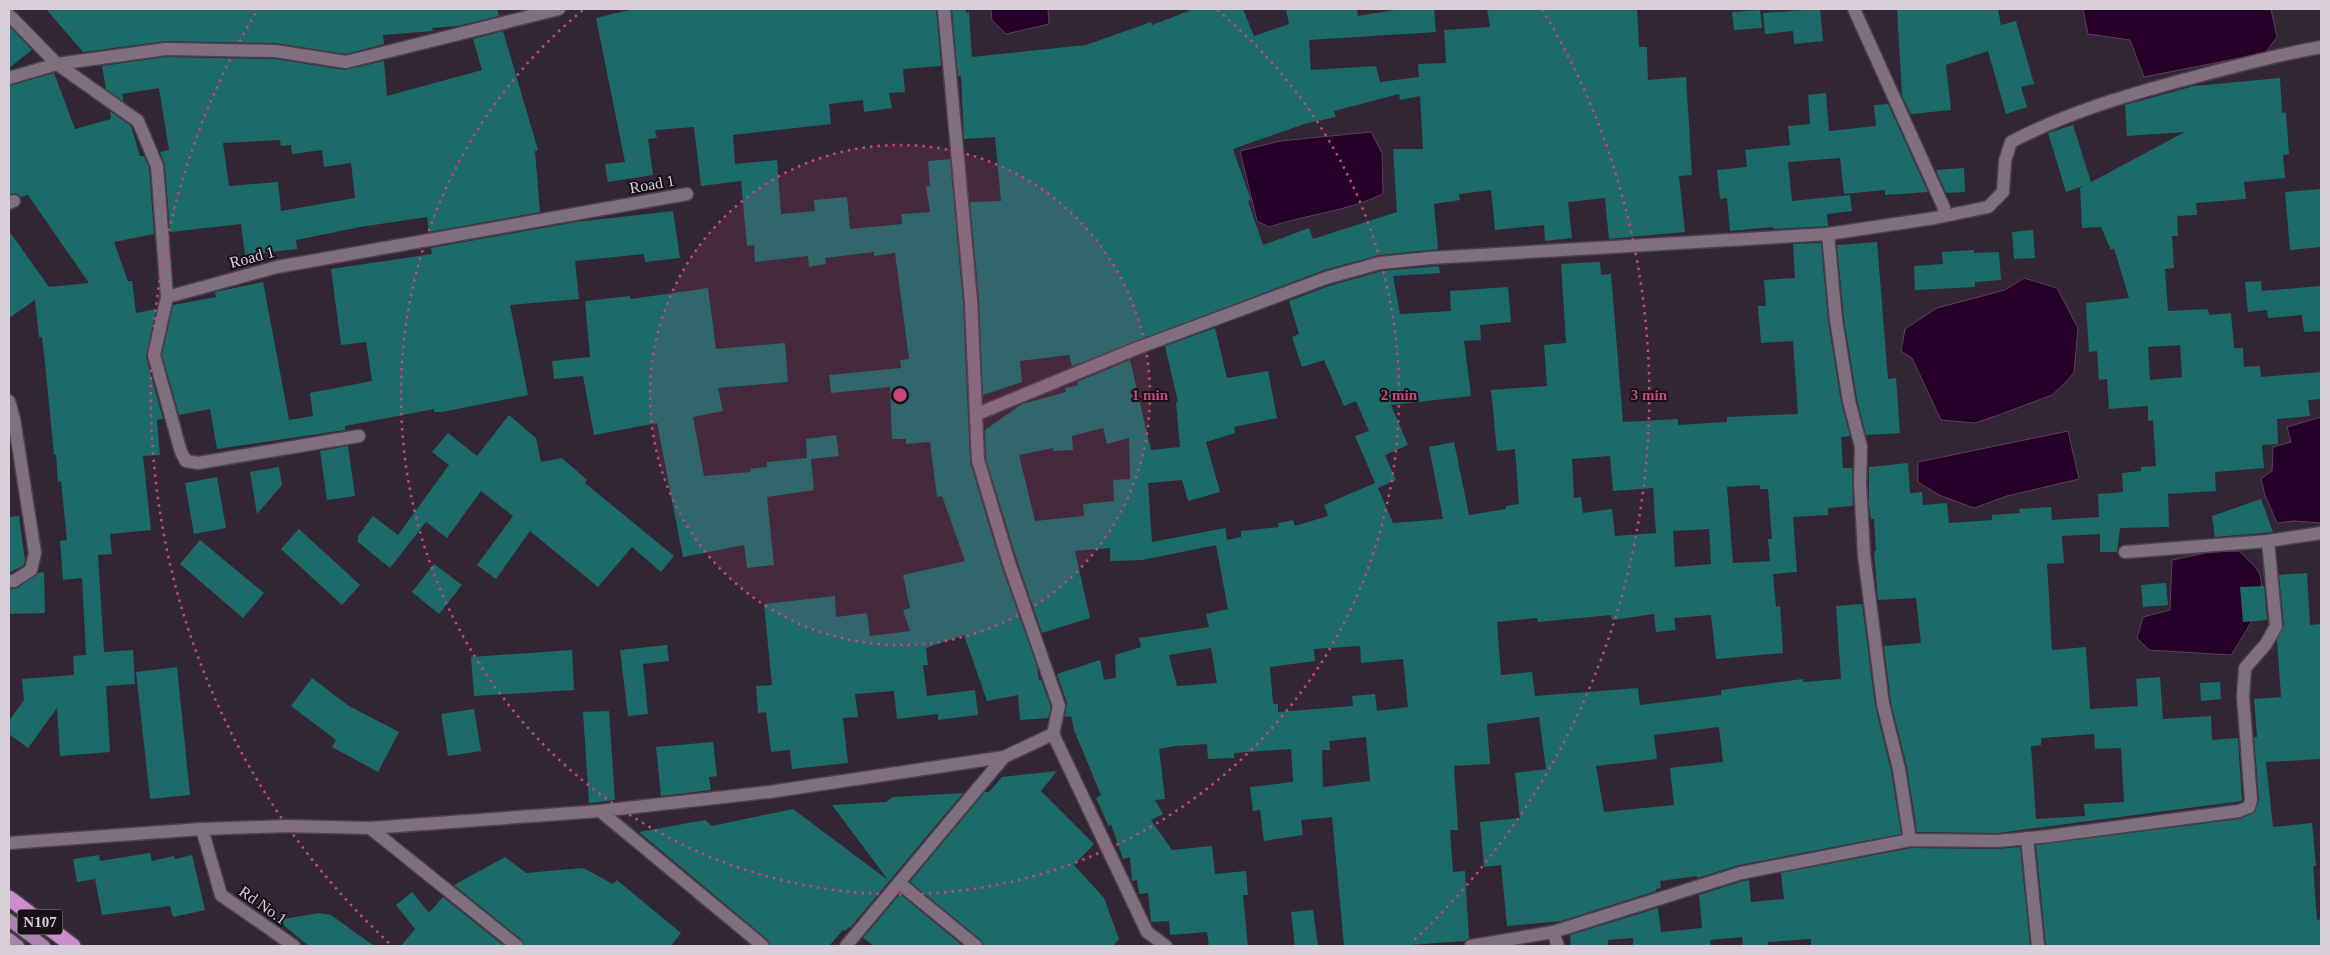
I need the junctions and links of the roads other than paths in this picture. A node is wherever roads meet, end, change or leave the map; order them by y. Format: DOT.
graph roads {
  1 [pos="559,9"];
  2 [pos="944,9"];
  3 [pos="1854,9"];
  4 [pos="9,15"];
  5 [pos="2321,47"];
  6 [pos="56,64"];
  7 [pos="9,78"];
  8 [pos="687,194"];
  9 [pos="1943,215"];
  10 [pos="1828,234"];
  11 [pos="168,297"];
  12 [pos="9,400"];
  13 [pos="977,414"];
  14 [pos="359,436"];
  15 [pos="2321,533"];
  16 [pos="2268,541"];
  17 [pos="2125,552"];
  18 [pos="9,581"];
  19 [pos="1053,734"];
  20 [pos="1004,757"];
  21 [pos="600,811"];
  22 [pos="370,828"];
  23 [pos="202,829"];
  24 [pos="2027,838"];
  25 [pos="1910,840"];
  26 [pos="9,843"];
  27 [pos="899,884"];
  28 [pos="9,898"];
  29 [pos="9,920"];
  30 [pos="1553,932"];
  31 [pos="9,939"];
  32 [pos="18,946"];
  33 [pos="44,946"];
  34 [pos="73,946"];
  35 [pos="294,946"];
  36 [pos="517,946"];
  37 [pos="763,946"];
  38 [pos="846,946"];
  39 [pos="976,946"];
  40 [pos="1166,946"];
  41 [pos="1471,946"];
  42 [pos="1558,946"];
  43 [pos="2038,946"];
  1 -- 6 [label="street"];
  2 -- 13 [label="street"];
  3 -- 9 [label="street"];
  4 -- 6 [label="street"];
  5 -- 9 [label="street"];
  6 -- 7 [label="street"];
  6 -- 11 [label="street"];
  8 -- 11 [label="street, Road 1"];
  9 -- 10 [label="street"];
  10 -- 13 [label="street"];
  10 -- 25 [label="street"];
  11 -- 14 [label="street"];
  12 -- 18 [label="street"];
  13 -- 19 [label="street"];
  15 -- 16 [label="street"];
  16 -- 17 [label="street"];
  16 -- 24 [label="street"];
  19 -- 20 [label="street"];
  19 -- 40 [label="street"];
  20 -- 21 [label="street"];
  20 -- 27 [label="street"];
  21 -- 22 [label="street"];
  21 -- 37 [label="street"];
  22 -- 23 [label="street"];
  22 -- 36 [label="street"];
  23 -- 26 [label="street"];
  23 -- 35 [label="street, Rd No.1"];
  24 -- 25 [label="street"];
  24 -- 43 [label="street"];
  25 -- 30 [label="street"];
  27 -- 38 [label="street"];
  27 -- 39 [label="street"];
  28 -- 34 [label="highway, N107"];
  29 -- 33 [label="main road"];
  30 -- 41 [label="street"];
  30 -- 42 [label="street"];
  31 -- 32 [label="main road"];
}
